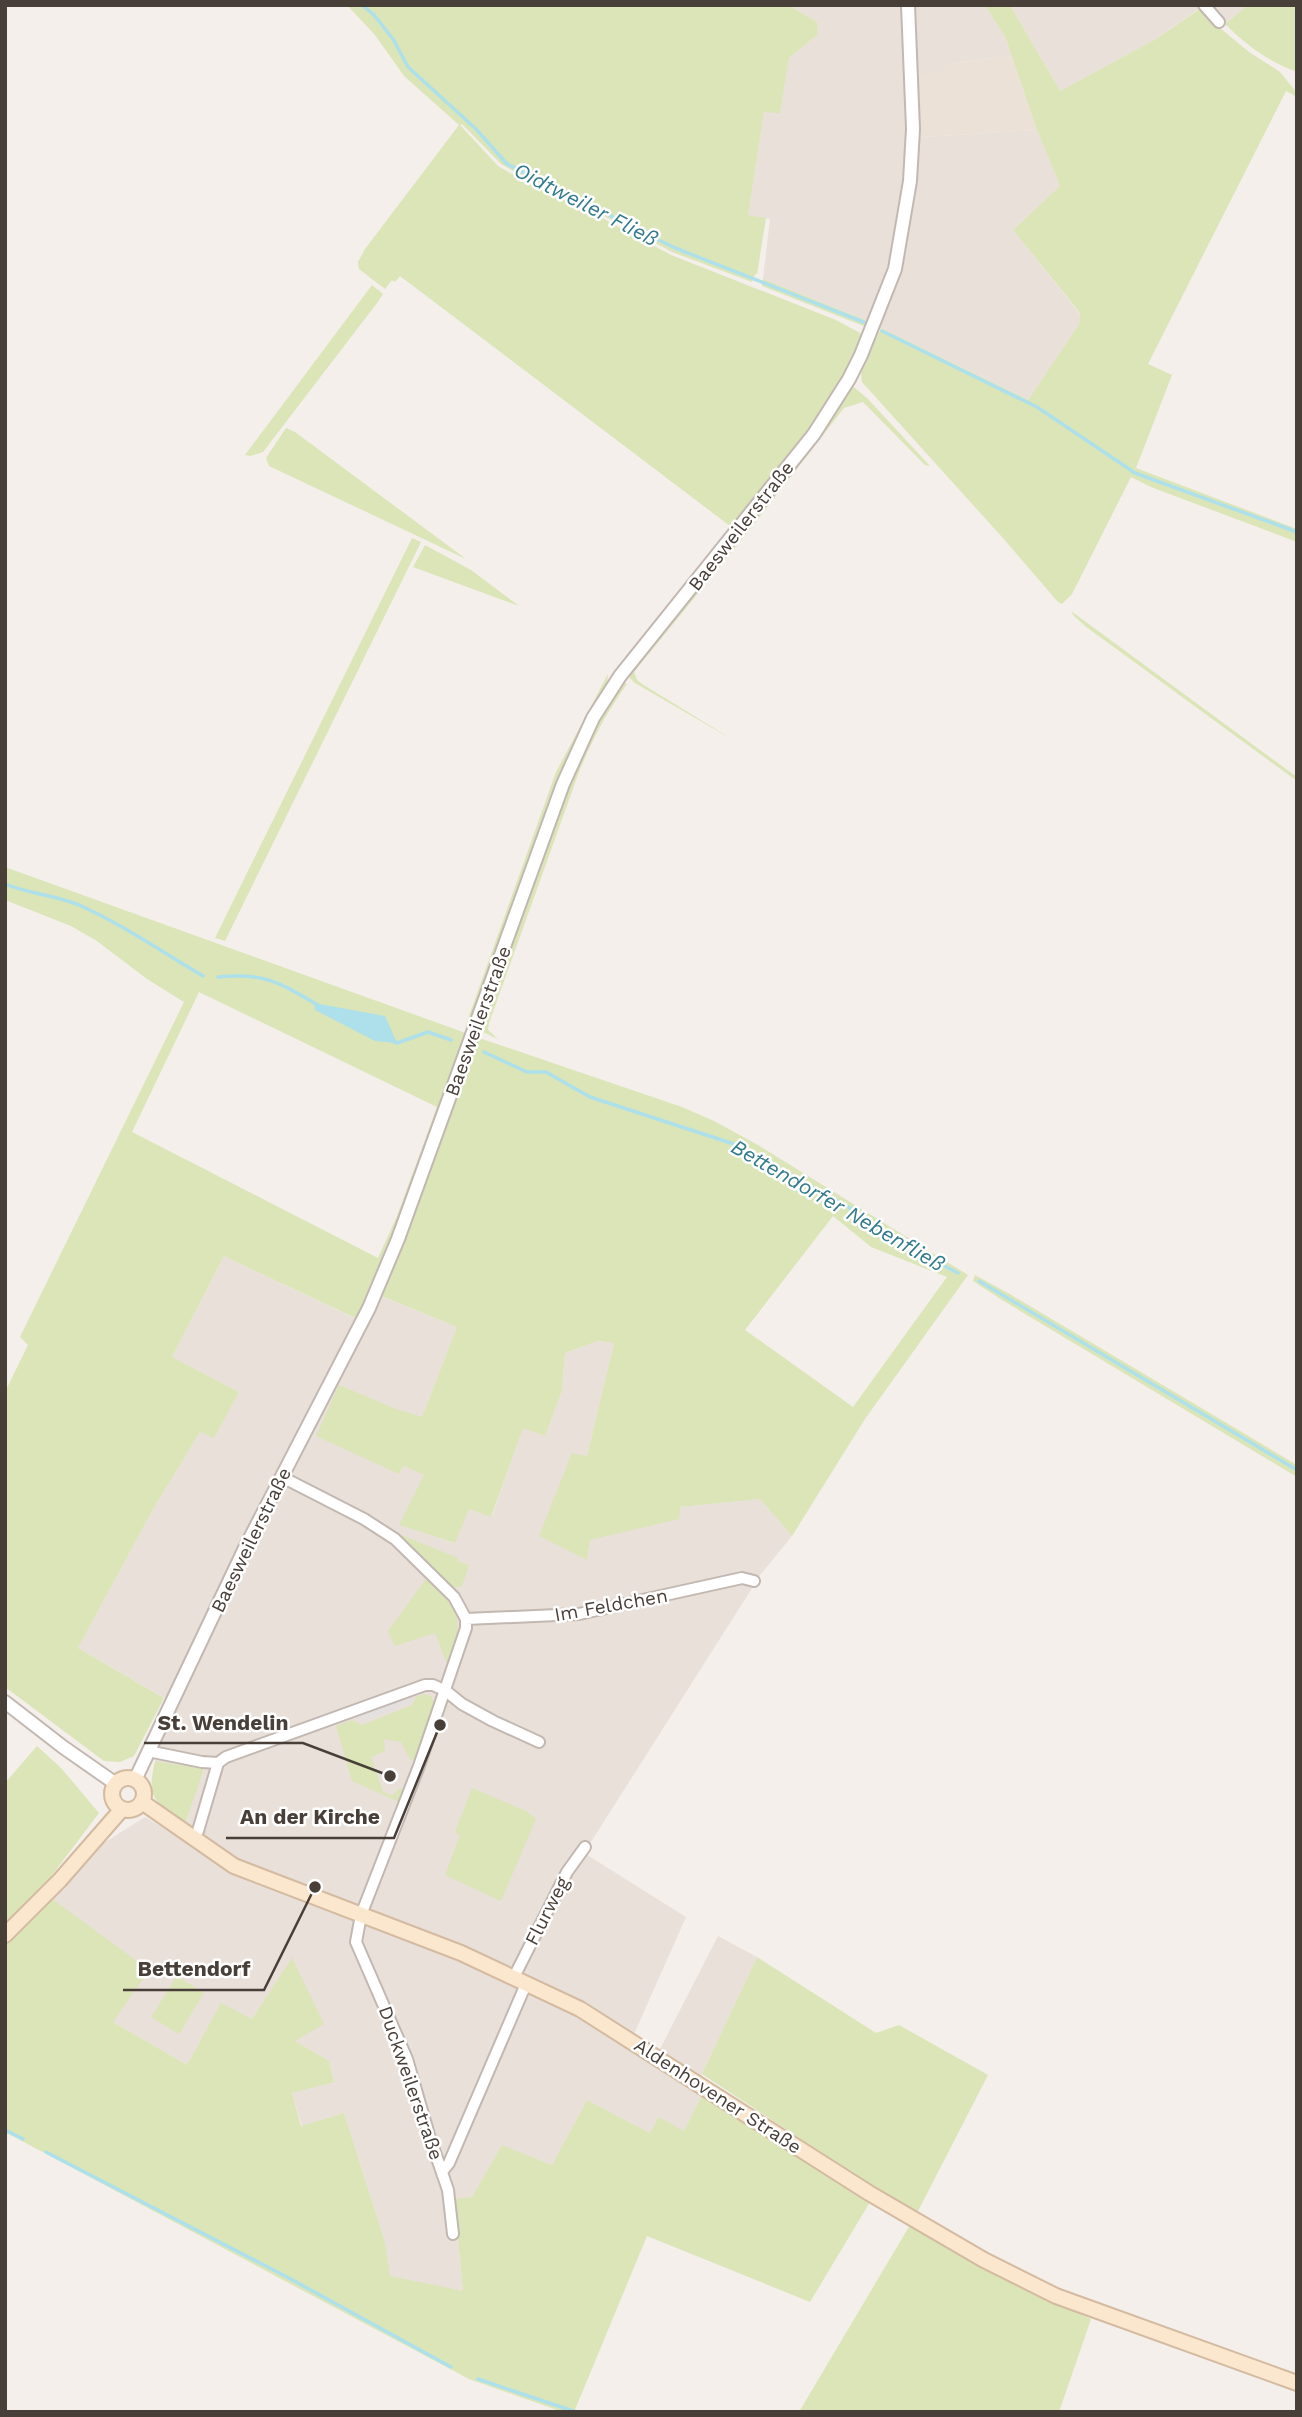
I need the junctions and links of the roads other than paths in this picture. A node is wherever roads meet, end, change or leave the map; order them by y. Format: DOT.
graph roads {
  1 [pos="908,5"];
  2 [pos="1204,5"];
  3 [pos="1219,22"];
  4 [pos="282,1477"];
  5 [pos="754,1581"];
  6 [pos="466,1619"];
  7 [pos="446,1691"];
  8 [pos="5,1702"];
  9 [pos="539,1742"];
  10 [pos="148,1751"];
  11 [pos="218,1763"];
  12 [pos="135,1780"];
  13 [pos="116,1784"];
  14 [pos="142,1802"];
  15 [pos="122,1809"];
  16 [pos="192,1839"];
  17 [pos="585,1847"];
  18 [pos="361,1915"];
  19 [pos="5,1935"];
  20 [pos="520,1980"];
  21 [pos="442,2172"];
  22 [pos="453,2234"];
  23 [pos="1297,2383"];
  1 -- 4 [label="street, Baesweilerstraße"];
  2 -- 3 [label="street"];
  4 -- 6 [label="street"];
  4 -- 10 [label="street, Baesweilerstraße"];
  5 -- 6 [label="street, Im Feldchen"];
  6 -- 7 [label="street, Duckweilerstraße"];
  7 -- 9 [label="street"];
  7 -- 11 [label="street"];
  7 -- 18 [label="street, Duckweilerstraße"];
  8 -- 13 [label="street"];
  10 -- 11 [label="street"];
  10 -- 12 [label="street, Baesweilerstraße"];
  11 -- 16 [label="street"];
  12 -- 13 [label="main road"];
  12 -- 14 [label="main road"];
  13 -- 15 [label="main road"];
  14 -- 15 [label="main road"];
  14 -- 16 [label="main road, Aldenhovener Straße"];
  15 -- 19 [label="main road"];
  16 -- 18 [label="main road, Aldenhovener Straße"];
  17 -- 20 [label="street, Flurweg"];
  18 -- 20 [label="main road, Aldenhovener Straße"];
  18 -- 21 [label="street, Duckweilerstraße"];
  20 -- 21 [label="street, Duckweilerstraße"];
  20 -- 23 [label="main road, Aldenhovener Straße"];
  21 -- 22 [label="street, Duckweilerstraße"];
}
